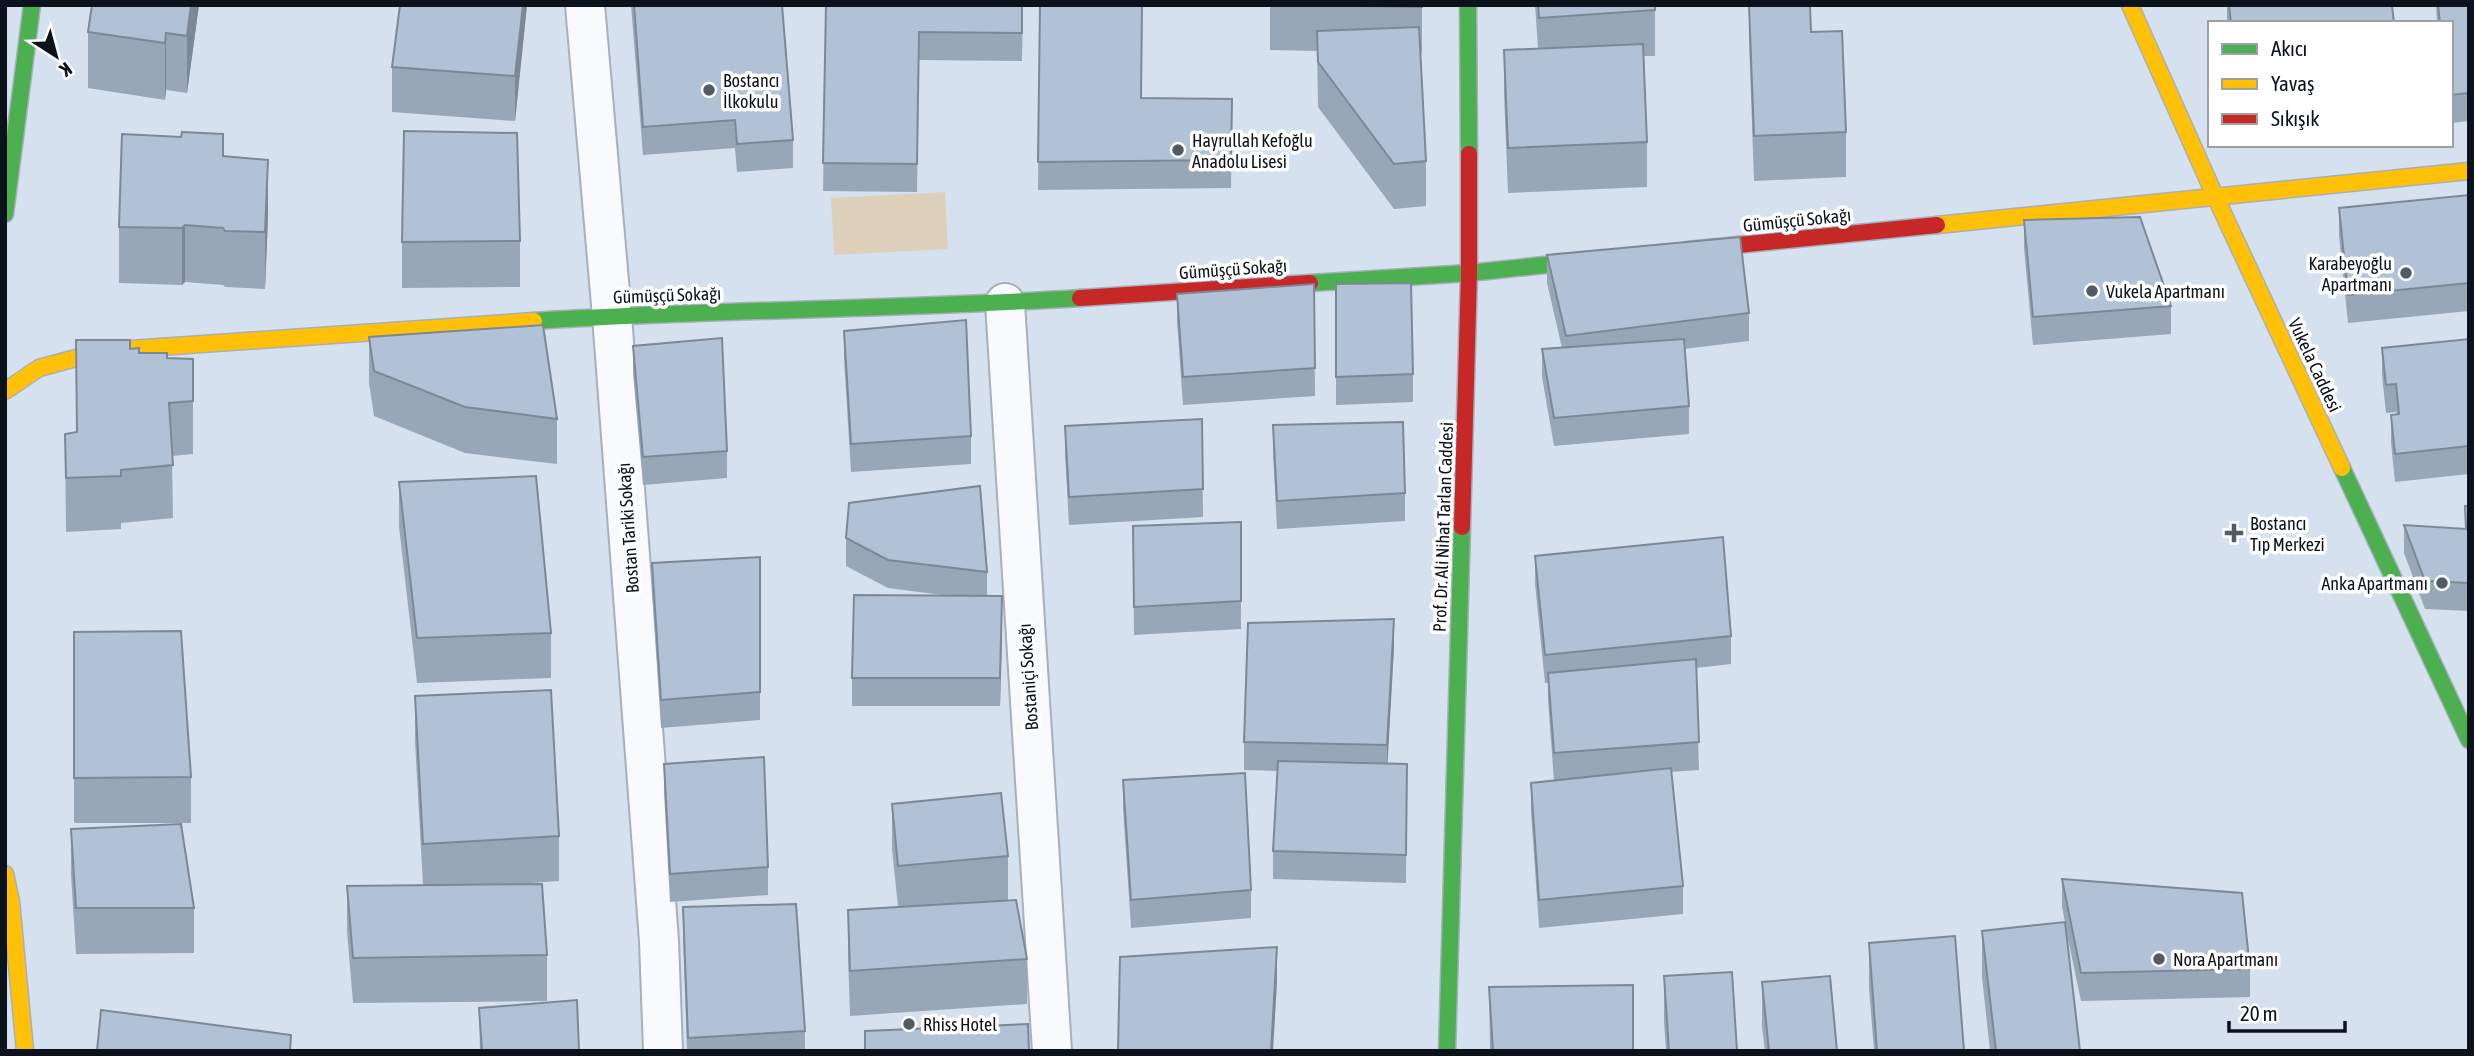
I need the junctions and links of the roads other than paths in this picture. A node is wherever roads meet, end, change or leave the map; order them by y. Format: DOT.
graph roads {
  1 [pos="32,5"];
  2 [pos="585,5"];
  3 [pos="1468,5"];
  4 [pos="2130,5"];
  5 [pos="5,103"];
  6 [pos="17,114"];
  7 [pos="2469,171"];
  8 [pos="2215,196"];
  9 [pos="5,214"];
  10 [pos="1676,251"];
  11 [pos="1621,257"];
  12 [pos="1469,273"];
  13 [pos="1005,303"];
  14 [pos="612,316"];
  15 [pos="5,391"];
  16 [pos="2469,740"];
  17 [pos="5,874"];
  18 [pos="25,1051"];
  19 [pos="663,1051"];
  20 [pos="1052,1051"];
  21 [pos="1447,1051"];
  1 -- 6 [label="street"];
  2 -- 14 [label="street, Bostan Tariki Sokağı"];
  3 -- 12 [label="street, Prof. Dr. Ali Nihat Tarlan Caddesi"];
  4 -- 8 [label="street, Vukela Caddesi"];
  5 -- 6 [label="street"];
  6 -- 9 [label="street"];
  7 -- 8 [label="street, Gümüşçü Sokağı"];
  8 -- 10 [label="street, Gümüşçü Sokağı"];
  8 -- 16 [label="street, Vukela Caddesi"];
  11 -- 12 [label="street, Gümüşçü Sokağı"];
  12 -- 13 [label="street, Gümüşçü Sokağı"];
  12 -- 21 [label="street, Prof. Dr. Ali Nihat Tarlan Caddesi"];
  13 -- 14 [label="street, Gümüşçü Sokağı"];
  13 -- 20 [label="street, Bostaniçi Sokağı"];
  14 -- 15 [label="street, Gümüşçü Sokağı"];
  14 -- 19 [label="street, Bostan Tariki Sokağı"];
  17 -- 18 [label="street"];
}
